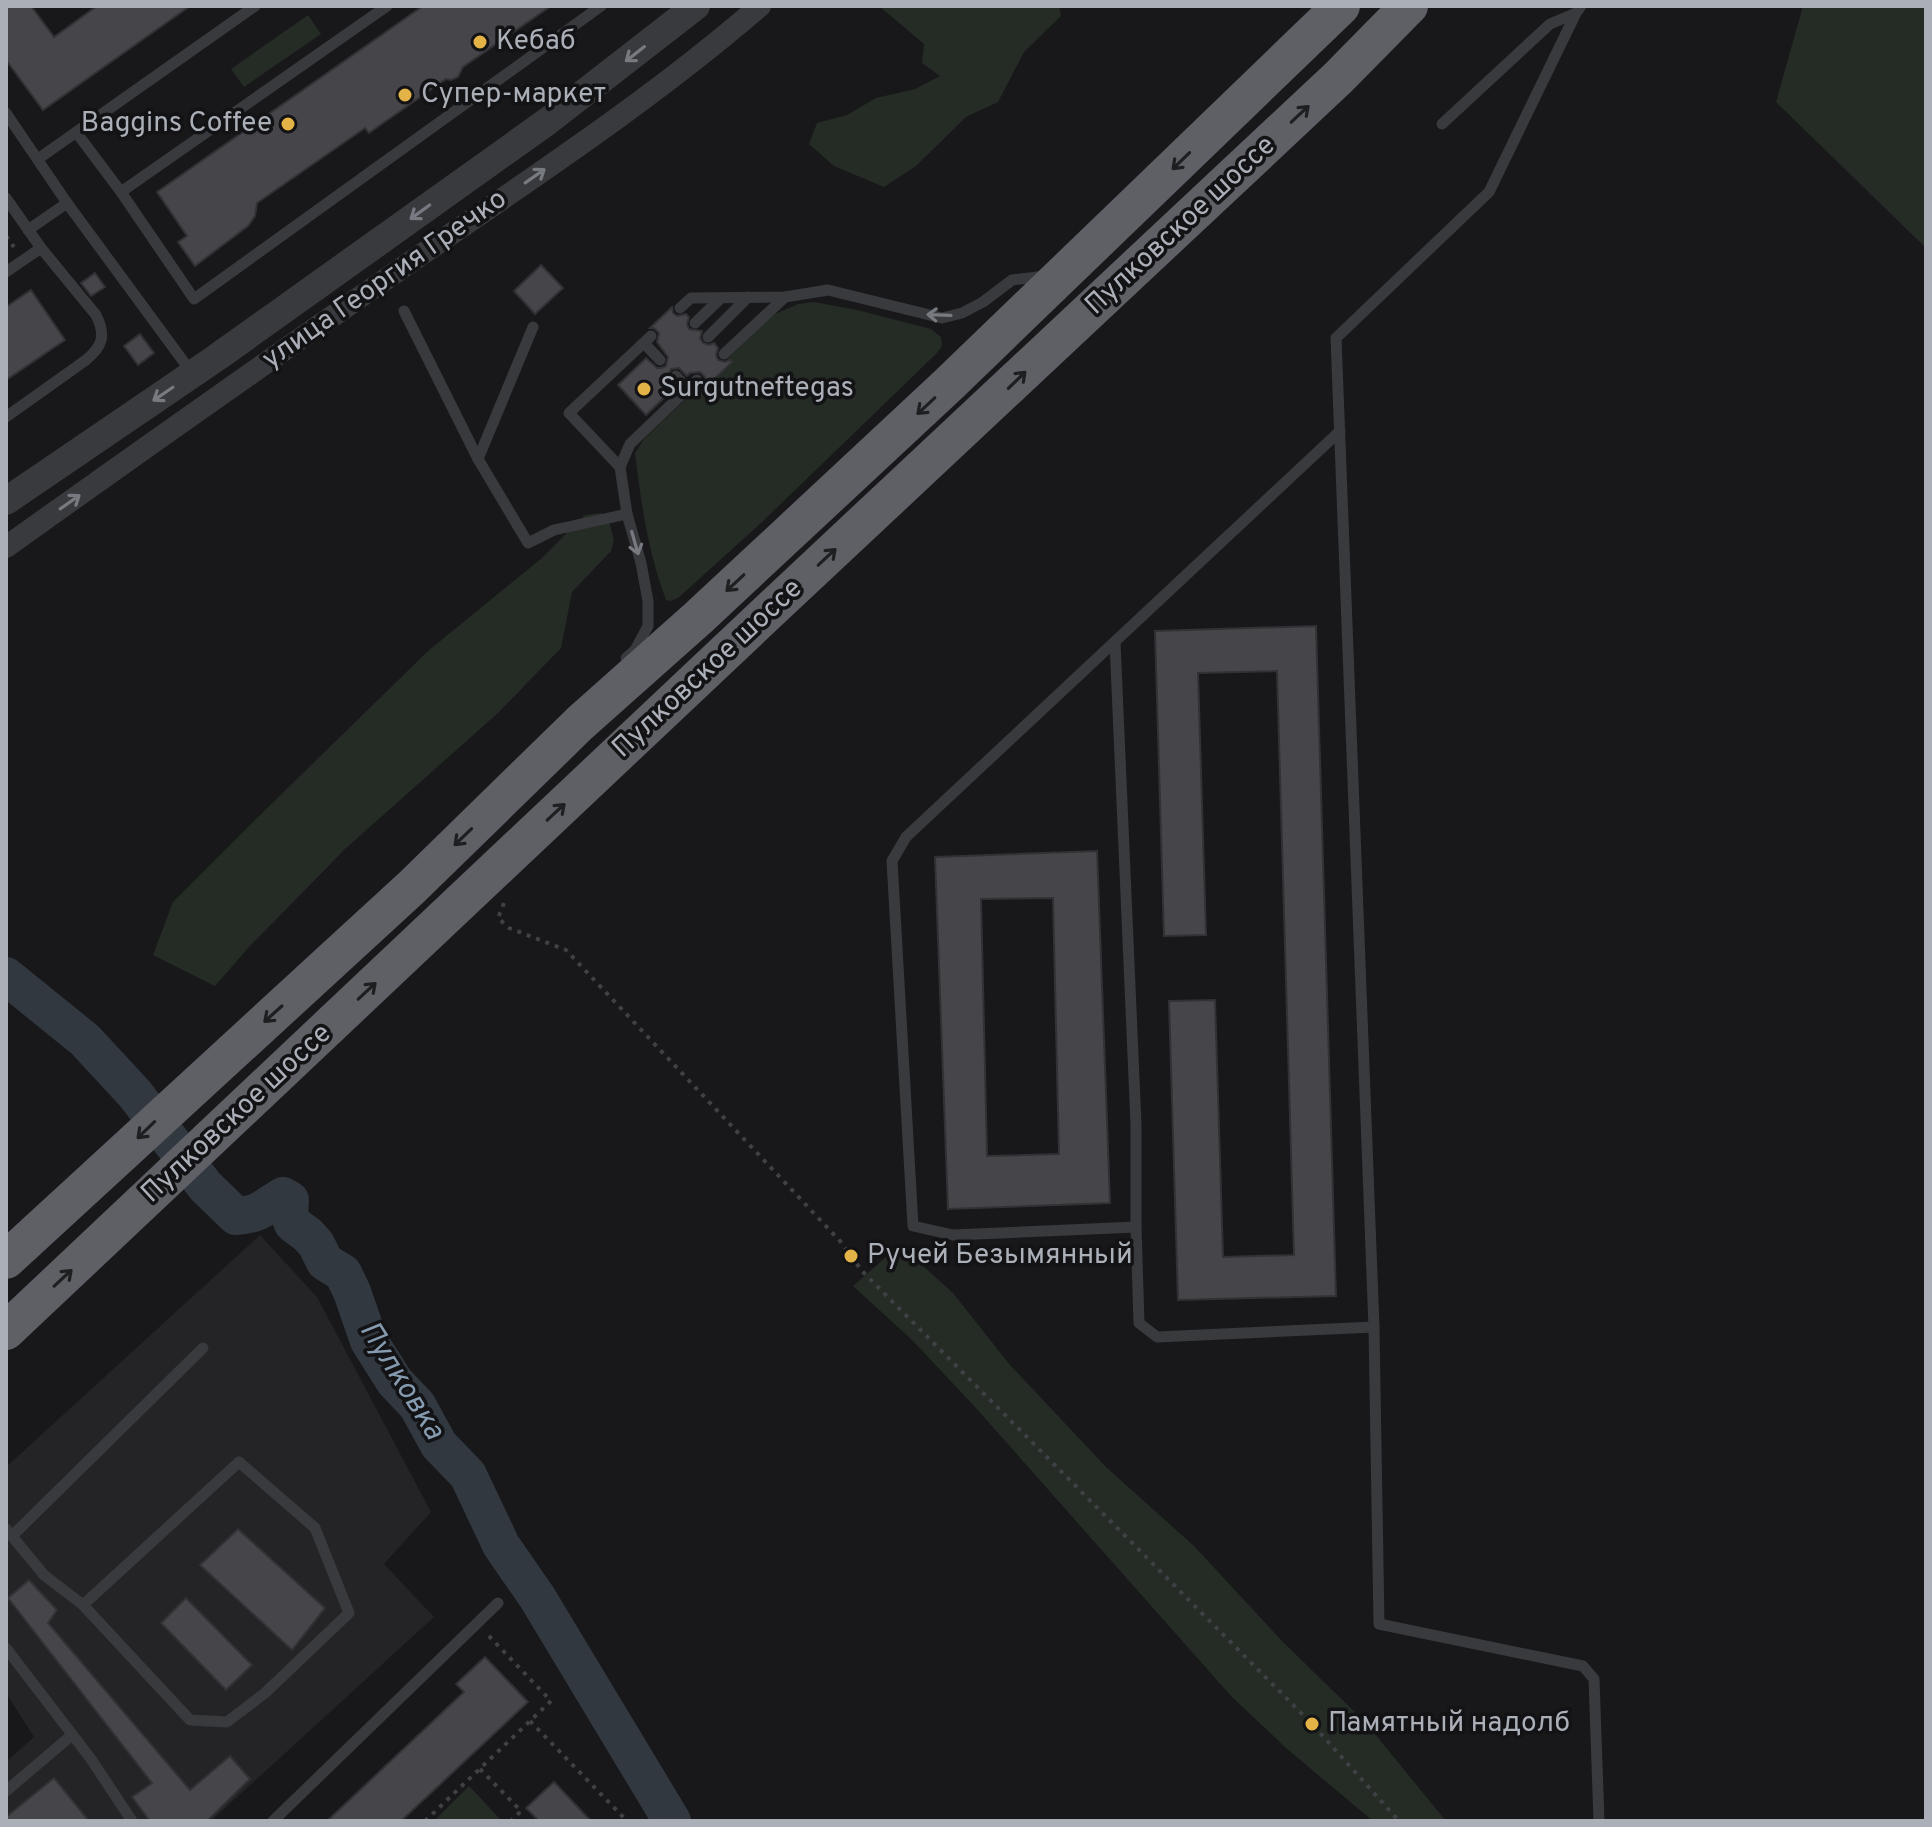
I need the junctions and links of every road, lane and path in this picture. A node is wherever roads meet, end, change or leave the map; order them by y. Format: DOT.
graph roads {
  1 [pos="255,6"];
  2 [pos="387,6"];
  3 [pos="601,6"];
  4 [pos="696,6"];
  5 [pos="760,6"];
  6 [pos="1341,6"];
  7 [pos="1409,6"];
  8 [pos="1579,9"];
  9 [pos="6,113"];
  10 [pos="1442,124"];
  11 [pos="76,132"];
  12 [pos="38,159"];
  13 [pos="121,192"];
  14 [pos="6,198"];
  15 [pos="67,203"];
  16 [pos="28,230"];
  17 [pos="41,248"];
  18 [pos="6,272"];
  19 [pos="1062,274"];
  20 [pos="748,297"];
  21 [pos="785,297"];
  22 [pos="721,298"];
  23 [pos="680,308"];
  24 [pos="404,311"];
  25 [pos="695,323"];
  26 [pos="533,327"];
  27 [pos="708,337"];
  28 [pos="724,354"];
  29 [pos="662,357"];
  30 [pos="193,374"];
  31 [pos="676,376"];
  32 [pos="6,417"];
  33 [pos="1340,431"];
  34 [pos="478,459"];
  35 [pos="620,467"];
  36 [pos="6,501"];
  37 [pos="627,514"];
  38 [pos="6,547"];
  39 [pos="1115,642"];
  40 [pos="619,665"];
  41 [pos="603,685"];
  42 [pos="580,723"];
  43 [pos="491,873"];
  44 [pos="1136,1227"];
  45 [pos="6,1260"];
  46 [pos="1374,1327"];
  47 [pos="6,1331"];
  48 [pos="203,1348"];
  49 [pos="9,1533"];
  50 [pos="498,1603"];
  51 [pos="83,1605"];
  52 [pos="477,1624"];
  53 [pos="6,1648"];
  54 [pos="530,1721"];
  55 [pos="72,1735"];
  56 [pos="480,1769"];
  57 [pos="6,1791"];
  58 [pos="132,1821"];
  59 [pos="273,1821"];
  60 [pos="425,1821"];
  61 [pos="511,1821"];
  62 [pos="627,1821"];
  63 [pos="1399,1821"];
  64 [pos="1599,1821"];
  1 -- 11 [label="lane"];
  2 -- 13 [label="lane"];
  3 -- 13 [label="lane"];
  4 -- 30 [label="street, улица Георгия Гречко, one-way"];
  38 -- 5 [label="street, улица Георгия Гречко, one-way"];
  6 -- 19 [label="highway, Пулковское шоссе, one-way"];
  43 -- 7 [label="highway, Пулковское шоссе, one-way"];
  8 -- 10 [label="lane"];
  8 -- 33 [label="lane"];
  9 -- 12 [label="lane"];
  11 -- 12 [label="lane"];
  11 -- 13 [label="lane"];
  12 -- 15 [label="lane"];
  14 -- 16 [label="lane"];
  15 -- 16 [label="lane"];
  15 -- 30 [label="lane"];
  16 -- 17 [label="lane"];
  17 -- 18 [label="lane"];
  17 -- 32 [label="lane"];
  19 -- 21 [label="lane, one-way"];
  19 -- 42 [label="highway, Пулковское шоссе, one-way"];
  20 -- 21 [label="lane"];
  20 -- 22 [label="lane"];
  20 -- 27 [label="lane"];
  21 -- 28 [label="lane"];
  22 -- 23 [label="lane"];
  22 -- 25 [label="lane"];
  24 -- 34 [label="lane"];
  26 -- 34 [label="lane"];
  29 -- 35 [label="lane"];
  30 -- 36 [label="street, улица Георгия Гречко, one-way"];
  31 -- 35 [label="lane"];
  33 -- 39 [label="lane"];
  33 -- 46 [label="lane"];
  34 -- 37 [label="lane"];
  35 -- 37 [label="lane"];
  37 -- 40 [label="lane, one-way"];
  39 -- 44 [label="lane"];
  39 -- 44 [label="lane"];
  41 -- 42 [label="lane"];
  42 -- 45 [label="highway, Пулковское шоссе, one-way"];
  47 -- 43 [label="highway, Пулковское шоссе, one-way"];
  43 -- 63 [label="path"];
  44 -- 46 [label="lane"];
  46 -- 64 [label="lane"];
  48 -- 49 [label="lane"];
  49 -- 51 [label="lane"];
  50 -- 52 [label="lane"];
  51 -- 51 [label="lane"];
  52 -- 54 [label="path"];
  52 -- 59 [label="lane"];
  53 -- 55 [label="lane"];
  54 -- 56 [label="path"];
  54 -- 62 [label="path"];
  55 -- 57 [label="lane"];
  55 -- 58 [label="lane"];
  56 -- 60 [label="path"];
  56 -- 61 [label="path"];
}
